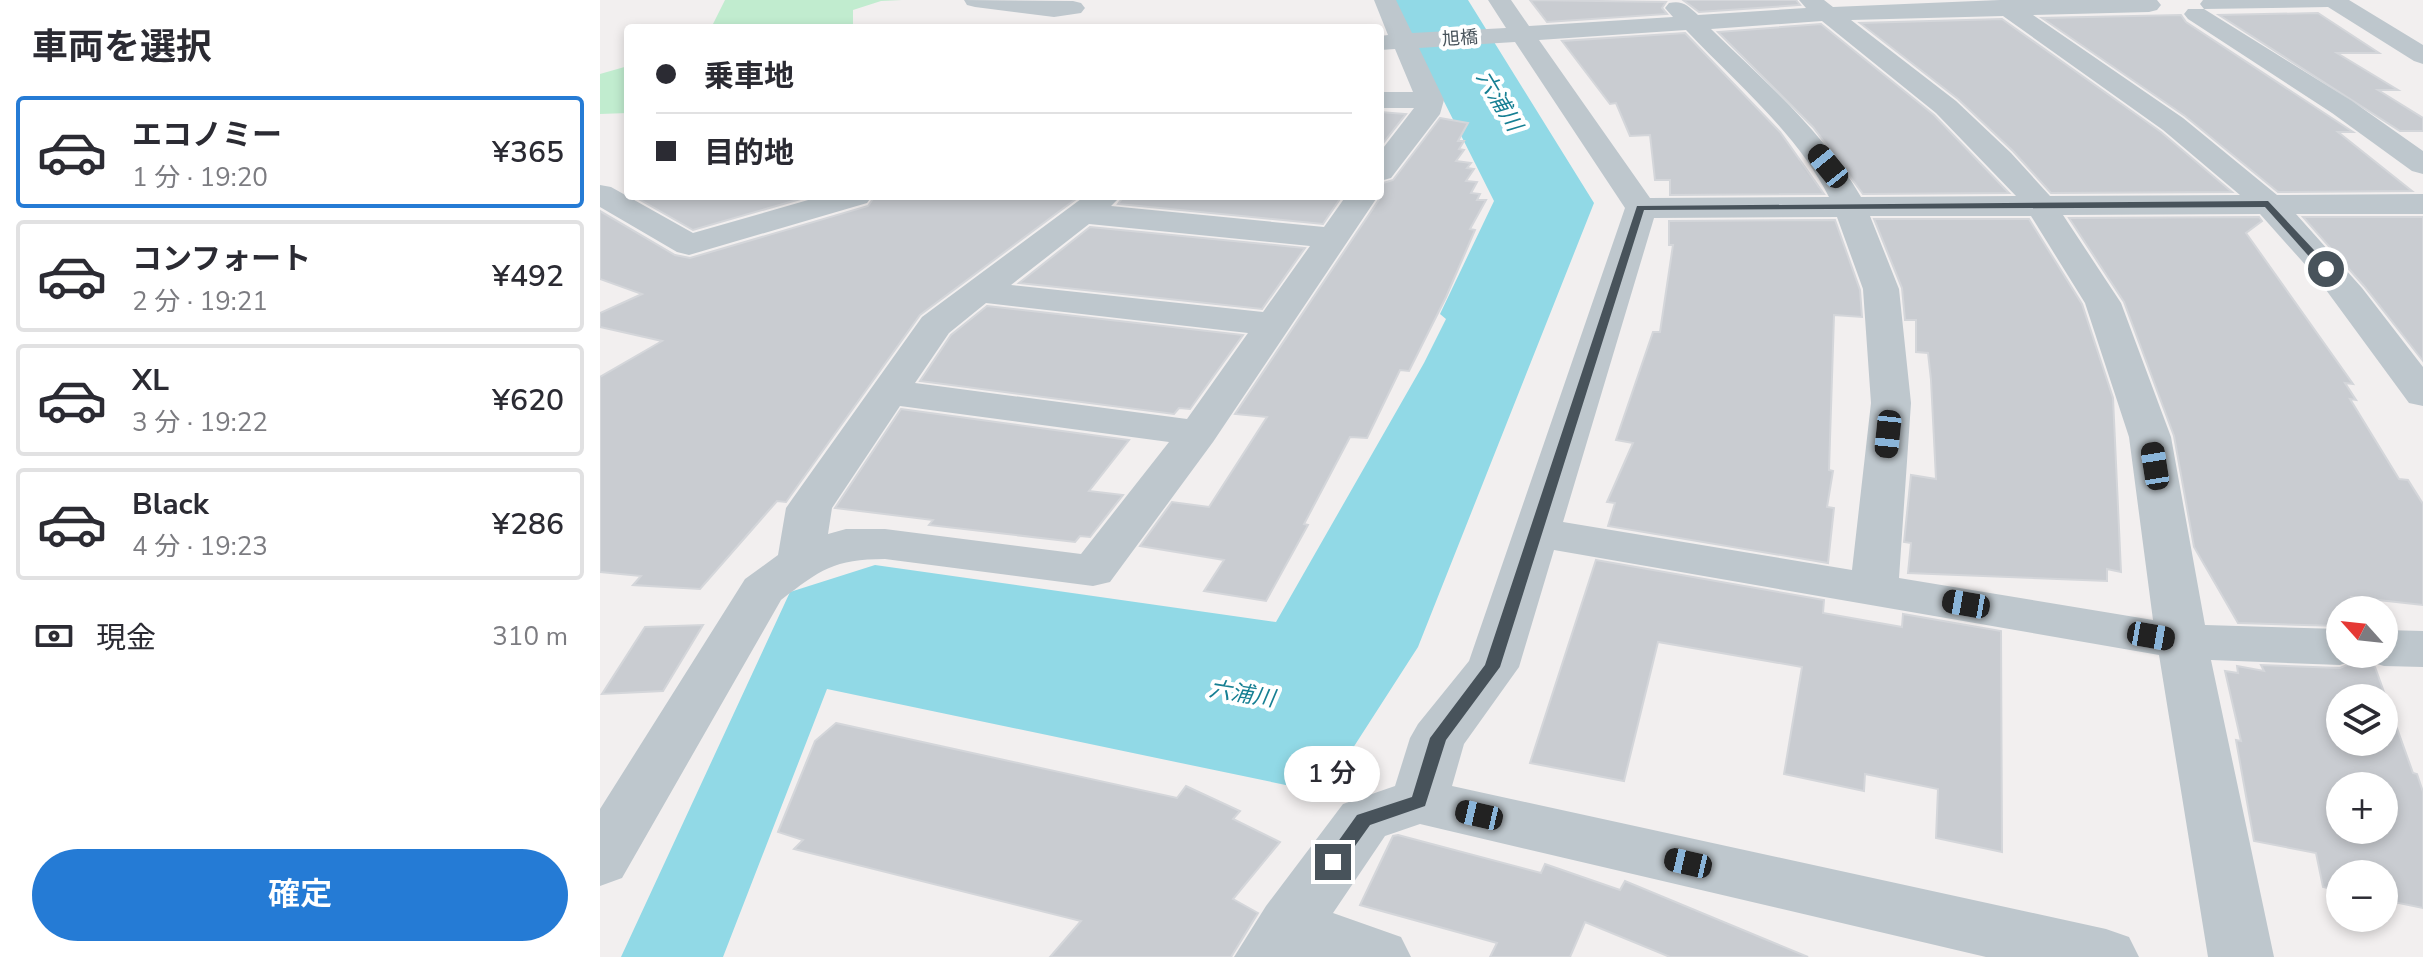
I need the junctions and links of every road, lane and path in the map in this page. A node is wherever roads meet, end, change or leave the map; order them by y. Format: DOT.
graph roads {
  1 [pos="975,0"];
  2 [pos="1385,0"];
  3 [pos="2335,0"];
  4 [pos="2148,2"];
  5 [pos="2002,4"];
  6 [pos="2204,6"];
  7 [pos="1819,7"];
  8 [pos="1067,11"];
  9 [pos="1680,11"];
  10 [pos="1507,23"];
  11 [pos="1026,24"];
  12 [pos="1401,42"];
  13 [pos="2423,56"];
  14 [pos="1384,100"];
  15 [pos="1430,100"];
  16 [pos="2423,165"];
  17 [pos="1384,167"];
  18 [pos="600,194"];
  19 [pos="842,200"];
  20 [pos="1359,200"];
  21 [pos="2268,204"];
  22 [pos="2423,204"];
  23 [pos="1093,205"];
  24 [pos="1849,205"];
  25 [pos="2040,205"];
  26 [pos="1641,208"];
  27 [pos="1331,238"];
  28 [pos="980,292"];
  29 [pos="1271,324"];
  30 [pos="889,392"];
  31 [pos="2423,394"];
  32 [pos="1198,433"];
  33 [pos="1535,532"];
  34 [pos="801,561"];
  35 [pos="1874,588"];
  36 [pos="2182,642"];
  37 [pos="2326,647"];
  38 [pos="2398,648"];
  39 [pos="2423,649"];
  40 [pos="1419,801"];
  41 [pos="600,861"];
  42 [pos="1278,941"];
  43 [pos="1954,941"];
  44 [pos="1378,957"];
  45 [pos="2106,957"];
  46 [pos="2241,957"];
  1 -- 8 [label="street"];
  2 -- 12 [label="street"];
  3 -- 6 [label="street"];
  3 -- 13 [label="street"];
  4 -- 5 [label="street, 旭橋"];
  4 -- 6 [label="street, 旭橋"];
  5 -- 7 [label="street, 旭橋"];
  5 -- 21 [label="street"];
  6 -- 16 [label="street"];
  7 -- 9 [label="street, 旭橋"];
  7 -- 25 [label="street"];
  8 -- 11 [label="street"];
  9 -- 10 [label="street, 旭橋"];
  9 -- 24 [label="street"];
  10 -- 12 [label="street, 旭橋"];
  10 -- 26 [label="street"];
  12 -- 15 [label="street"];
  14 -- 15 [label="street"];
  15 -- 17 [label="street"];
  18 -- 19 [label="street"];
  20 -- 27 [label="street"];
  21 -- 22 [label="street"];
  21 -- 25 [label="street"];
  21 -- 31 [label="street"];
  23 -- 27 [label="street"];
  23 -- 28 [label="street"];
  24 -- 25 [label="street"];
  24 -- 26 [label="street"];
  24 -- 35 [label="street"];
  25 -- 36 [label="street"];
  26 -- 33 [label="street"];
  27 -- 29 [label="street"];
  28 -- 29 [label="street"];
  28 -- 30 [label="street"];
  29 -- 32 [label="street"];
  30 -- 32 [label="street"];
  30 -- 34 [label="street"];
  32 -- 34 [label="street"];
  33 -- 35 [label="street"];
  33 -- 40 [label="street"];
  34 -- 41 [label="street"];
  35 -- 36 [label="street"];
  36 -- 37 [label="street"];
  36 -- 46 [label="street"];
  38 -- 39 [label="street"];
  40 -- 42 [label="street"];
  40 -- 43 [label="street"];
  42 -- 44 [label="street"];
  43 -- 45 [label="street"];
}
